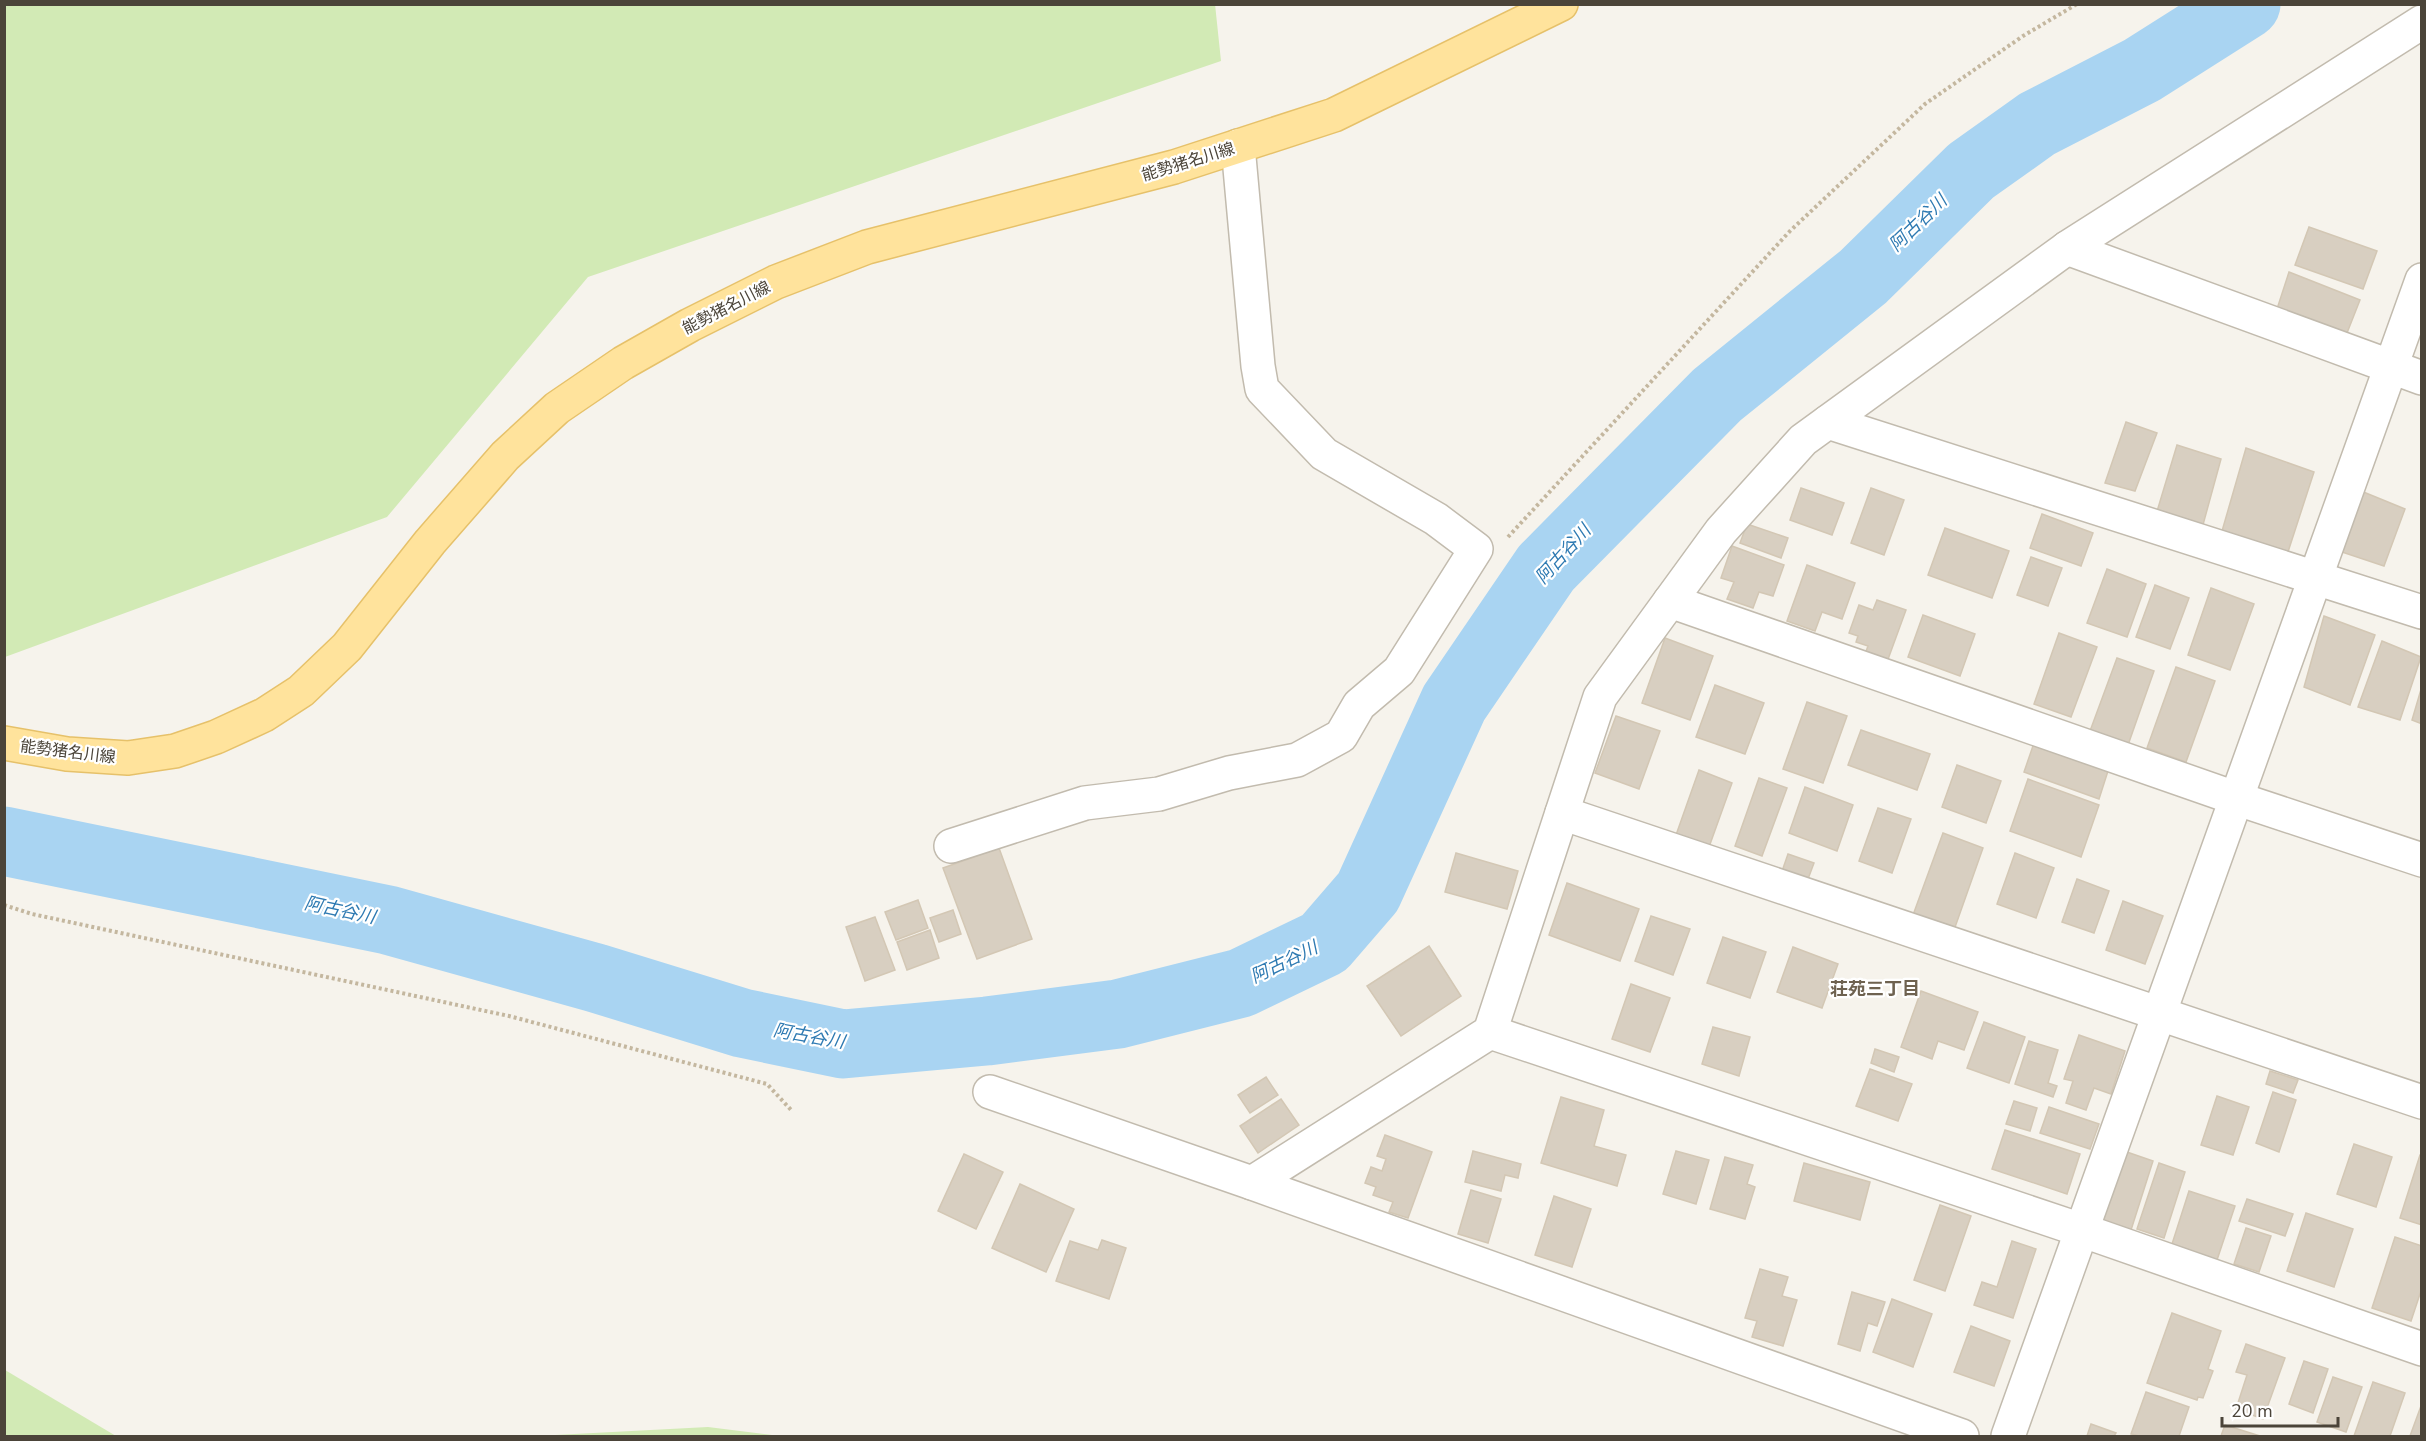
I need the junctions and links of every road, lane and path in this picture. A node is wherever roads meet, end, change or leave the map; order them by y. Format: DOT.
graph roads {
  1 [pos="1561,4"];
  2 [pos="2078,4"];
  3 [pos="2421,22"];
  4 [pos="1238,146"];
  5 [pos="2067,248"];
  6 [pos="2421,280"];
  7 [pos="2390,367"];
  8 [pos="2421,378"];
  9 [pos="1828,422"];
  10 [pos="1476,549"];
  11 [pos="2314,578"];
  12 [pos="1670,601"];
  13 [pos="2421,612"];
  14 [pos="4,743"];
  15 [pos="2235,798"];
  16 [pos="1562,813"];
  17 [pos="951,846"];
  18 [pos="2421,860"];
  19 [pos="4,905"];
  20 [pos="2158,1015"];
  21 [pos="1490,1032"];
  22 [pos="990,1092"];
  23 [pos="2421,1102"];
  24 [pos="792,1111"];
  25 [pos="1252,1183"];
  26 [pos="2081,1230"];
  27 [pos="2421,1348"];
  28 [pos="1962,1437"];
  29 [pos="2008,1437"];
  1 -- 4 [label="main road, 能勢猪名川線"];
  2 -- 10 [label="path"];
  3 -- 5 [label="street"];
  4 -- 10 [label="street"];
  4 -- 14 [label="main road, 能勢猪名川線"];
  5 -- 7 [label="street"];
  5 -- 9 [label="street"];
  6 -- 7 [label="street"];
  7 -- 8 [label="street"];
  7 -- 11 [label="street"];
  9 -- 11 [label="street"];
  9 -- 12 [label="street"];
  10 -- 17 [label="street"];
  11 -- 13 [label="street"];
  11 -- 15 [label="street"];
  12 -- 15 [label="street"];
  12 -- 16 [label="street"];
  15 -- 18 [label="street"];
  15 -- 20 [label="street"];
  16 -- 20 [label="street"];
  16 -- 21 [label="street"];
  19 -- 24 [label="path"];
  20 -- 23 [label="street"];
  20 -- 26 [label="street"];
  21 -- 25 [label="street"];
  21 -- 26 [label="street"];
  22 -- 25 [label="street"];
  25 -- 28 [label="street"];
  26 -- 27 [label="street"];
  26 -- 29 [label="street"];
}
